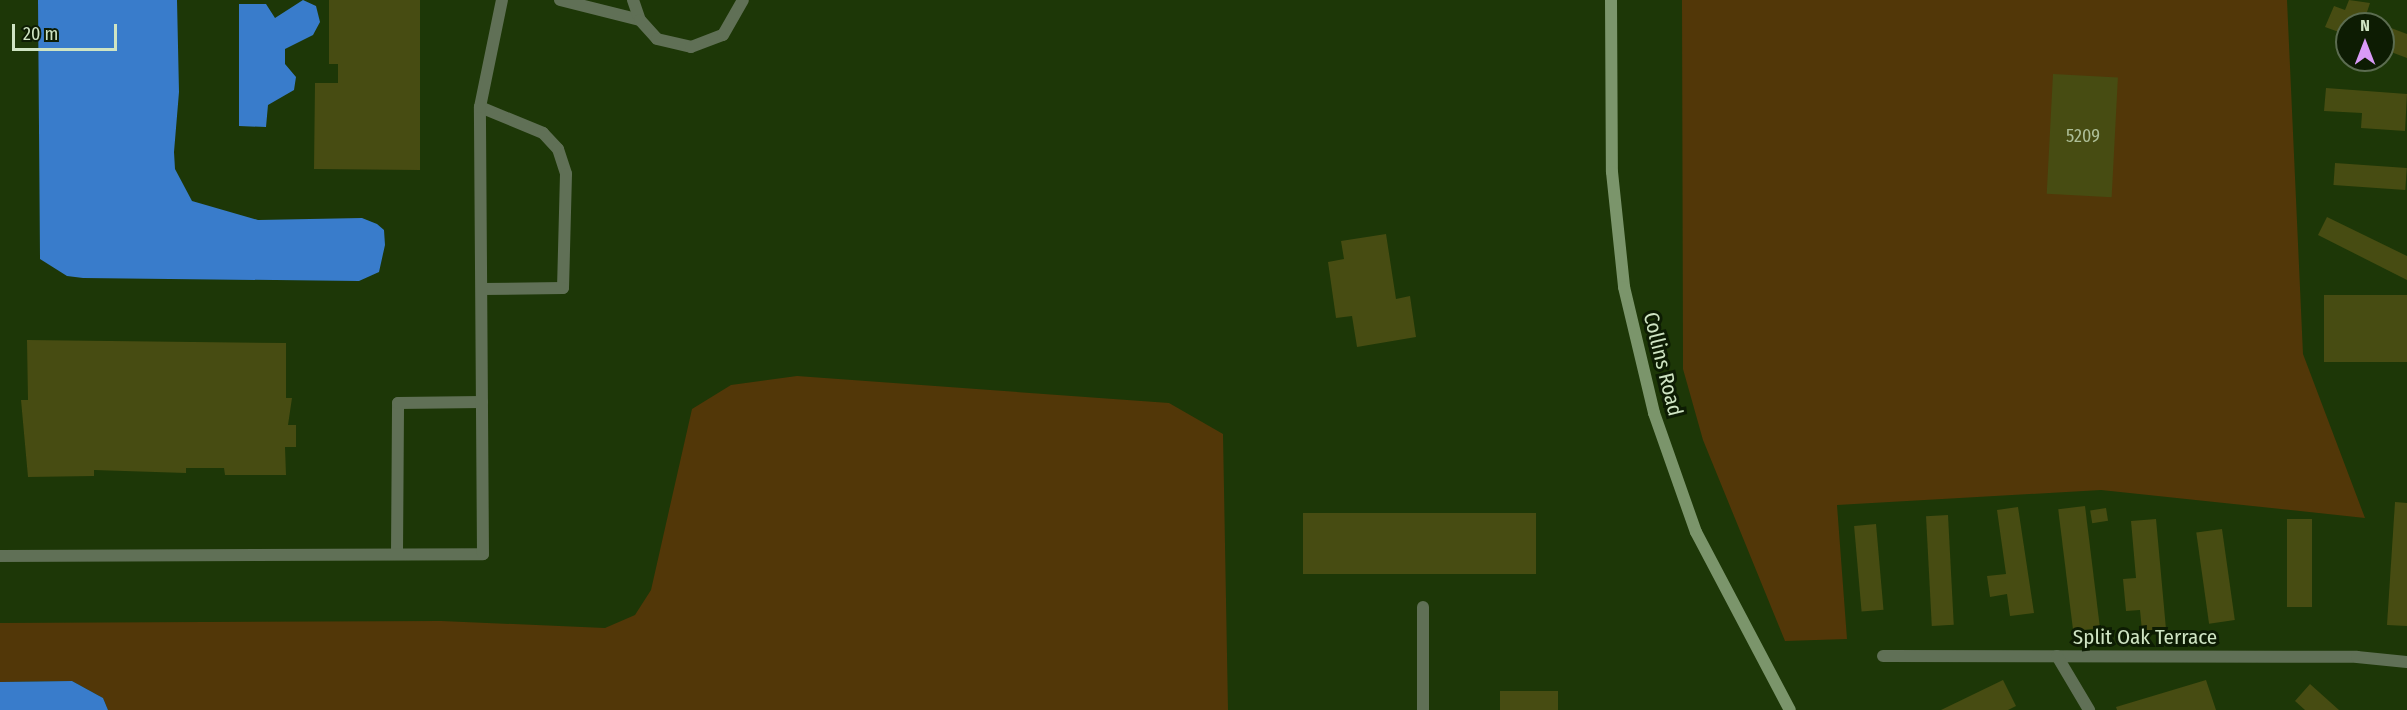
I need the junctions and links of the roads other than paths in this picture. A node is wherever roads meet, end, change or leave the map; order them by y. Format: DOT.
graph roads {
  1 [pos="502,0"];
  2 [pos="560,0"];
  3 [pos="633,0"];
  4 [pos="743,0"];
  5 [pos="1611,0"];
  6 [pos="640,20"];
  7 [pos="480,106"];
  8 [pos="482,289"];
  9 [pos="482,402"];
  10 [pos="397,553"];
  11 [pos="0,556"];
  12 [pos="1423,607"];
  13 [pos="1883,656"];
  14 [pos="2057,656"];
  15 [pos="2407,662"];
  16 [pos="1423,710"];
  17 [pos="1790,710"];
  18 [pos="2089,710"];
  1 -- 7 [label="street"];
  2 -- 6 [label="street"];
  3 -- 6 [label="street"];
  4 -- 6 [label="street"];
  5 -- 17 [label="street, Collins Road"];
  7 -- 8 [label="street"];
  7 -- 8 [label="street"];
  8 -- 9 [label="street"];
  9 -- 10 [label="street"];
  9 -- 10 [label="street"];
  10 -- 11 [label="street"];
  12 -- 16 [label="street"];
  13 -- 14 [label="street, Split Oak Terrace"];
  14 -- 15 [label="street, Split Oak Terrace"];
  14 -- 18 [label="street"];
}
